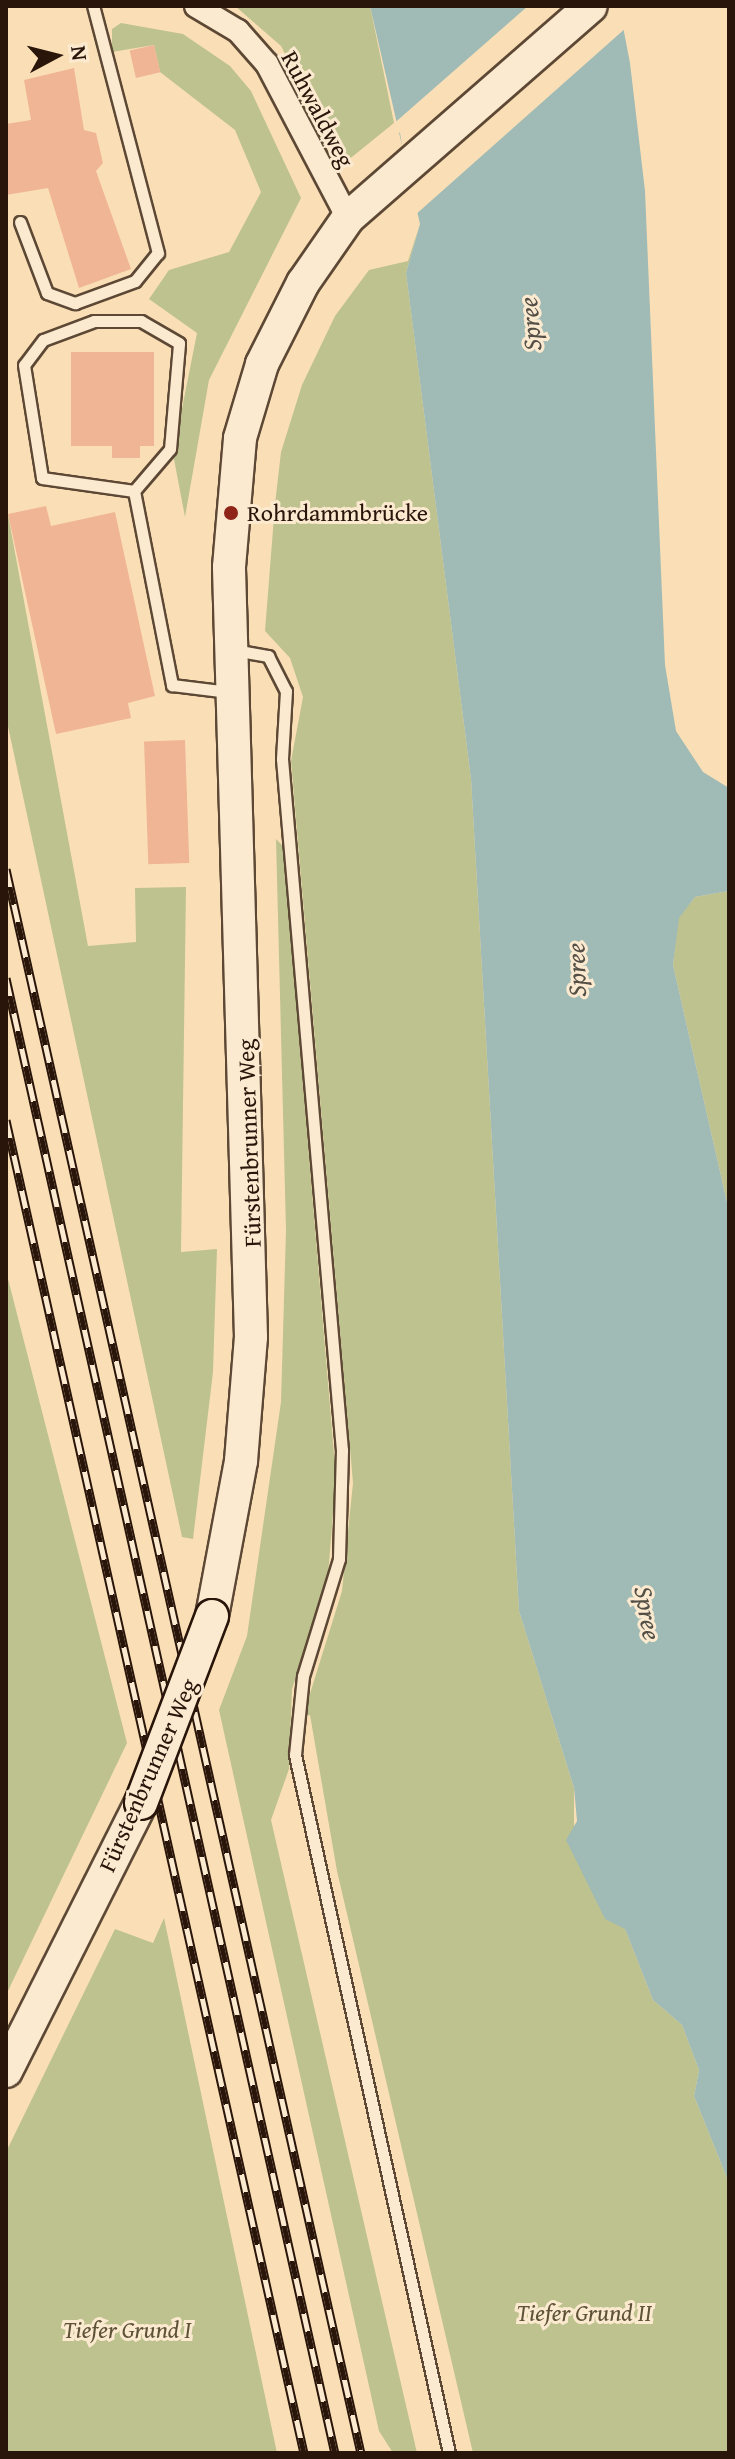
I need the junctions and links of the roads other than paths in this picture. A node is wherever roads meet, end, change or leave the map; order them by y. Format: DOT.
graph roads {
  1 [pos="93,6"];
  2 [pos="196,6"];
  3 [pos="591,6"];
  4 [pos="356,209"];
  5 [pos="20,222"];
  6 [pos="134,491"];
  7 [pos="231,649"];
  8 [pos="233,692"];
  9 [pos="6,2071"];
  10 [pos="449,2453"];
  1 -- 5 [label="lane"];
  2 -- 4 [label="street, Ruhwaldweg"];
  3 -- 4 [label="main road"];
  4 -- 7 [label="main road, Fürstenbrunner Weg"];
  6 -- 6 [label="lane"];
  6 -- 8 [label="lane"];
  7 -- 8 [label="main road, Fürstenbrunner Weg"];
  7 -- 10 [label="lane"];
  8 -- 9 [label="main road, Fürstenbrunner Weg, bridge"];
}
